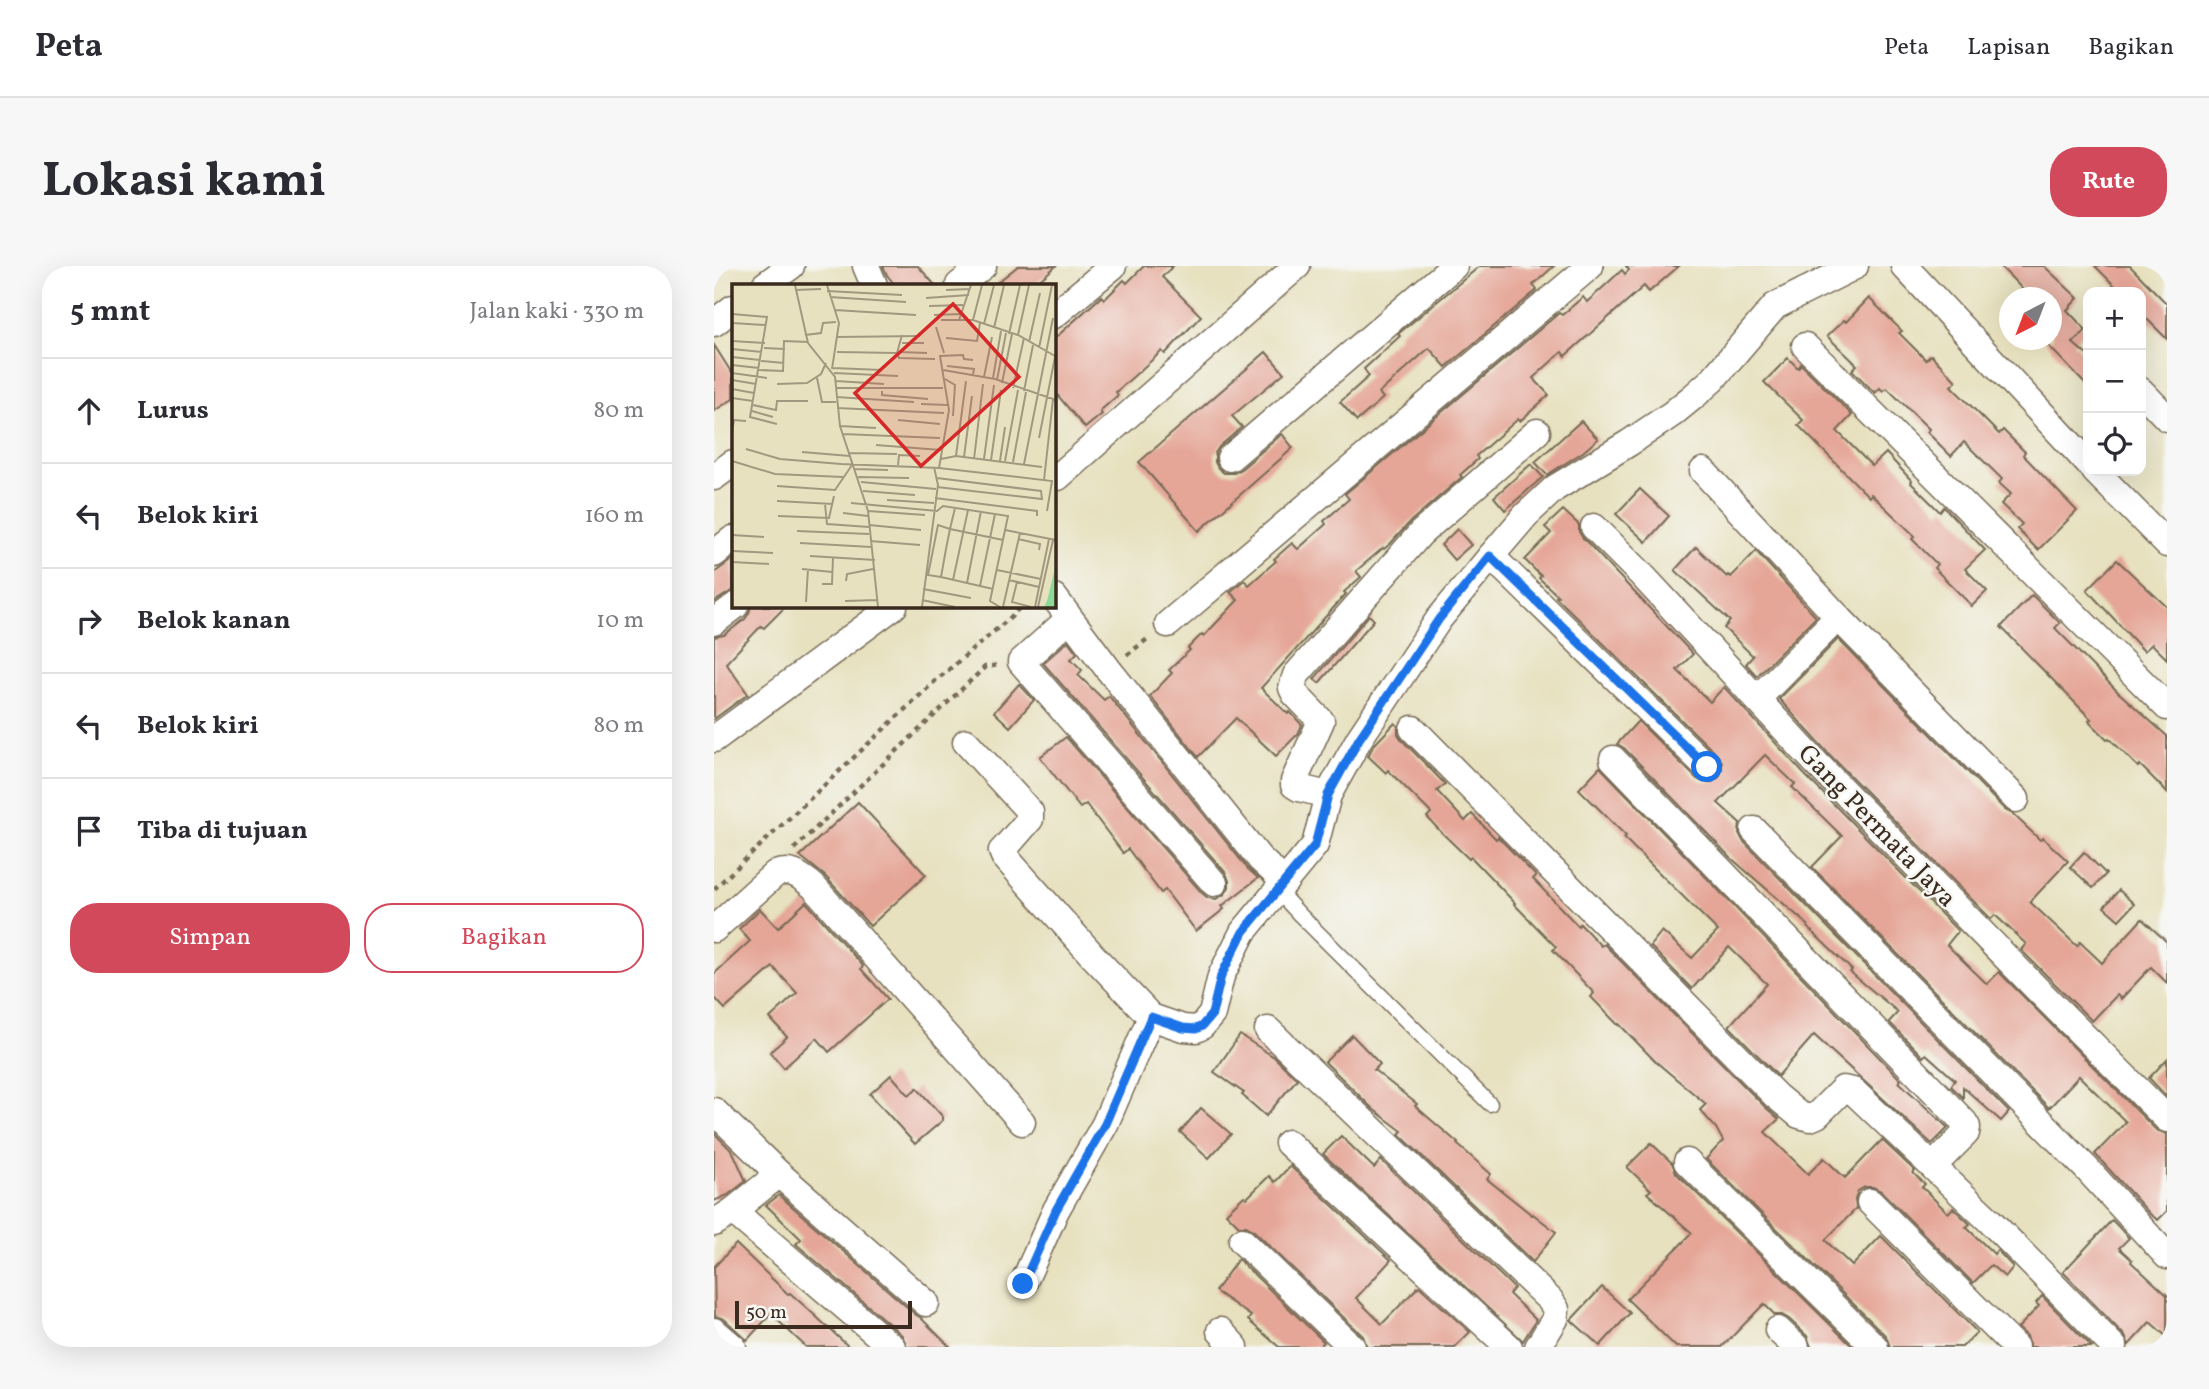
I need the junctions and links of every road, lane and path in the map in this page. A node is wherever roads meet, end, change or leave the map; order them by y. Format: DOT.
graph roads {
  1 [pos="791,266"];
  2 [pos="866,266"];
  3 [pos="983,266"];
  4 [pos="1113,266"];
  5 [pos="1297,266"];
  6 [pos="1454,266"];
  7 [pos="1590,266"];
  8 [pos="1855,266"];
  9 [pos="1904,266"];
  10 [pos="766,284"];
  11 [pos="874,284"];
  12 [pos="960,284"];
  13 [pos="732,309"];
  14 [pos="1055,314"];
  15 [pos="714,323"];
  16 [pos="1805,346"];
  17 [pos="2146,396"];
  18 [pos="2167,418"];
  19 [pos="1537,432"];
  20 [pos="1230,458"];
  21 [pos="2083,458"];
  22 [pos="732,464"];
  23 [pos="1703,471"];
  24 [pos="2100,476"];
  25 [pos="714,477"];
  26 [pos="1058,477"];
  27 [pos="1594,527"];
  28 [pos="732,541"];
  29 [pos="2167,544"];
  30 [pos="714,554"];
  31 [pos="1490,556"];
  32 [pos="1055,598"];
  33 [pos="734,607"];
  34 [pos="893,607"];
  35 [pos="1020,607"];
  36 [pos="1838,617"];
  37 [pos="1069,619"];
  38 [pos="714,622"];
  39 [pos="1168,624"];
  40 [pos="1021,662"];
  41 [pos="1108,669"];
  42 [pos="1757,699"];
  43 [pos="2167,707"];
  44 [pos="1413,729"];
  45 [pos="714,739"];
  46 [pos="966,742"];
  47 [pos="1613,759"];
  48 [pos="1707,767"];
  49 [pos="1328,795"];
  50 [pos="2016,799"];
  51 [pos="1754,830"];
  52 [pos="775,874"];
  53 [pos="1214,883"];
  54 [pos="1281,886"];
  55 [pos="714,889"];
  56 [pos="714,929"];
  57 [pos="1151,1017"];
  58 [pos="1268,1030"];
  59 [pos="1490,1104"];
  60 [pos="714,1111"];
  61 [pos="2167,1118"];
  62 [pos="1022,1122"];
  63 [pos="1288,1143"];
  64 [pos="1687,1162"];
  65 [pos="1933,1166"];
  66 [pos="779,1174"];
  67 [pos="1870,1202"];
  68 [pos="723,1217"];
  69 [pos="1242,1241"];
  70 [pos="2167,1256"];
  71 [pos="1023,1284"];
  72 [pos="926,1303"];
  73 [pos="714,1331"];
  74 [pos="733,1347"];
  75 [pos="892,1347"];
  76 [pos="1352,1347"];
  77 [pos="1509,1347"];
  78 [pos="1538,1347"];
  79 [pos="1875,1347"];
  80 [pos="2015,1347"];
  81 [pos="2114,1347"];
  1 -- 10 [label="street"];
  2 -- 11 [label="street"];
  3 -- 12 [label="street"];
  4 -- 14 [label="street"];
  5 -- 26 [label="street"];
  6 -- 20 [label="street"];
  7 -- 39 [label="street"];
  8 -- 31 [label="street"];
  9 -- 21 [label="street"];
  13 -- 15 [label="street"];
  16 -- 43 [label="street"];
  17 -- 18 [label="street"];
  19 -- 49 [label="street"];
  22 -- 25 [label="street"];
  23 -- 36 [label="street"];
  24 -- 29 [label="street"];
  27 -- 42 [label="street, Gang Permata Jaya"];
  28 -- 30 [label="street"];
  31 -- 48 [label="street"];
  31 -- 49 [label="street"];
  32 -- 37 [label="street"];
  33 -- 38 [label="street"];
  34 -- 45 [label="street"];
  35 -- 55 [label="path"];
  36 -- 42 [label="street"];
  36 -- 50 [label="street"];
  37 -- 40 [label="street"];
  37 -- 41 [label="street"];
  39 -- 41 [label="path"];
  40 -- 52 [label="path"];
  40 -- 53 [label="street"];
  41 -- 54 [label="street"];
  42 -- 61 [label="street, Gang Permata Jaya"];
  44 -- 65 [label="street"];
  46 -- 57 [label="street"];
  47 -- 65 [label="street"];
  49 -- 54 [label="street"];
  51 -- 70 [label="street"];
  52 -- 56 [label="street"];
  52 -- 62 [label="street"];
  54 -- 57 [label="street"];
  54 -- 59 [label="lane"];
  57 -- 71 [label="street"];
  58 -- 78 [label="street"];
  60 -- 66 [label="street"];
  63 -- 77 [label="street"];
  64 -- 79 [label="street"];
  65 -- 81 [label="street"];
  66 -- 68 [label="street"];
  66 -- 72 [label="street"];
  67 -- 80 [label="street"];
  68 -- 75 [label="street"];
  69 -- 76 [label="street"];
  73 -- 74 [label="street"];
}
